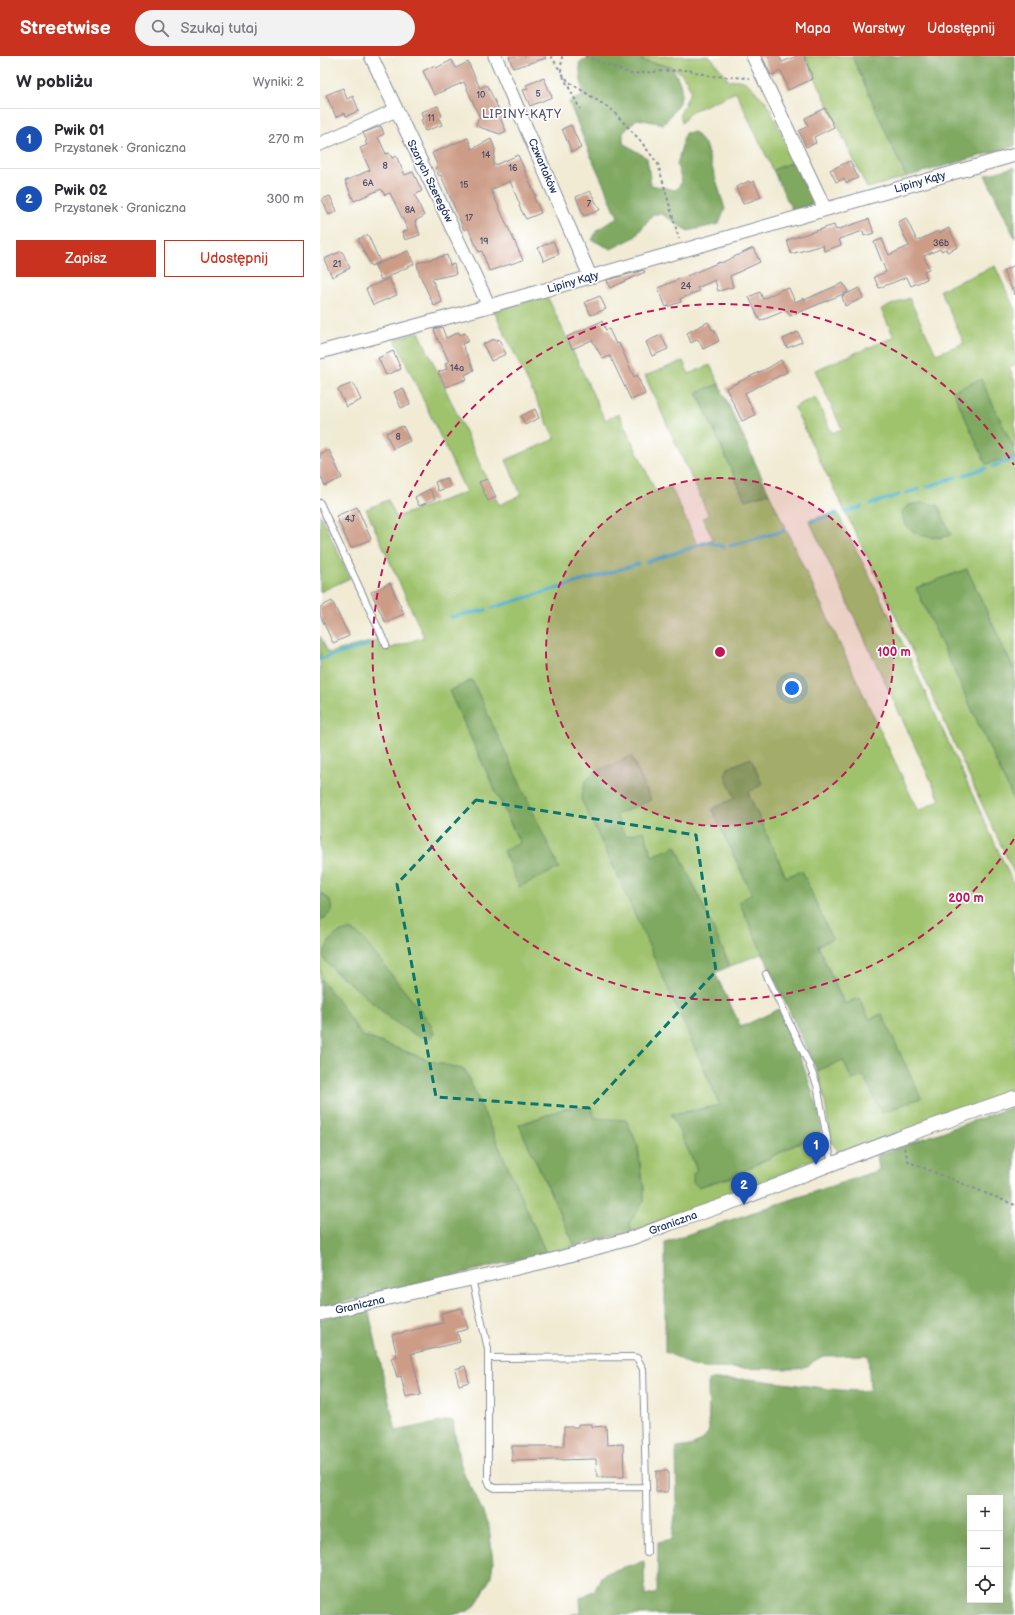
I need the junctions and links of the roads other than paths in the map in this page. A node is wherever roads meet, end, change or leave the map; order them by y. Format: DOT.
graph roads {
  1 [pos="371,56"];
  2 [pos="495,56"];
  3 [pos="753,56"];
  4 [pos="396,110"];
  5 [pos="320,144"];
  6 [pos="1015,155"];
  7 [pos="824,209"];
  8 [pos="590,276"];
  9 [pos="489,306"];
  10 [pos="320,352"];
  11 [pos="320,503"];
  12 [pos="386,645"];
  13 [pos="766,974"];
  14 [pos="1015,1097"];
  15 [pos="832,1165"];
  16 [pos="472,1278"];
  17 [pos="320,1314"];
  18 [pos="488,1358"];
  19 [pos="646,1487"];
  20 [pos="648,1553"];
  1 -- 4 [label="street, Szarych Szeregów"];
  2 -- 8 [label="street, Czwartaków"];
  3 -- 7 [label="street"];
  4 -- 5 [label="street"];
  4 -- 9 [label="street, Szarych Szeregów"];
  6 -- 7 [label="street, Lipiny Kąty"];
  7 -- 8 [label="street, Lipiny Kąty"];
  8 -- 9 [label="street, Lipiny Kąty"];
  9 -- 10 [label="street, Lipiny Kąty"];
  11 -- 12 [label="lane"];
  13 -- 15 [label="lane"];
  14 -- 15 [label="street, Graniczna"];
  15 -- 16 [label="street, Graniczna"];
  16 -- 17 [label="street, Graniczna"];
  16 -- 18 [label="lane"];
  18 -- 19 [label="lane"];
  18 -- 19 [label="lane"];
  19 -- 20 [label="lane"];
}
